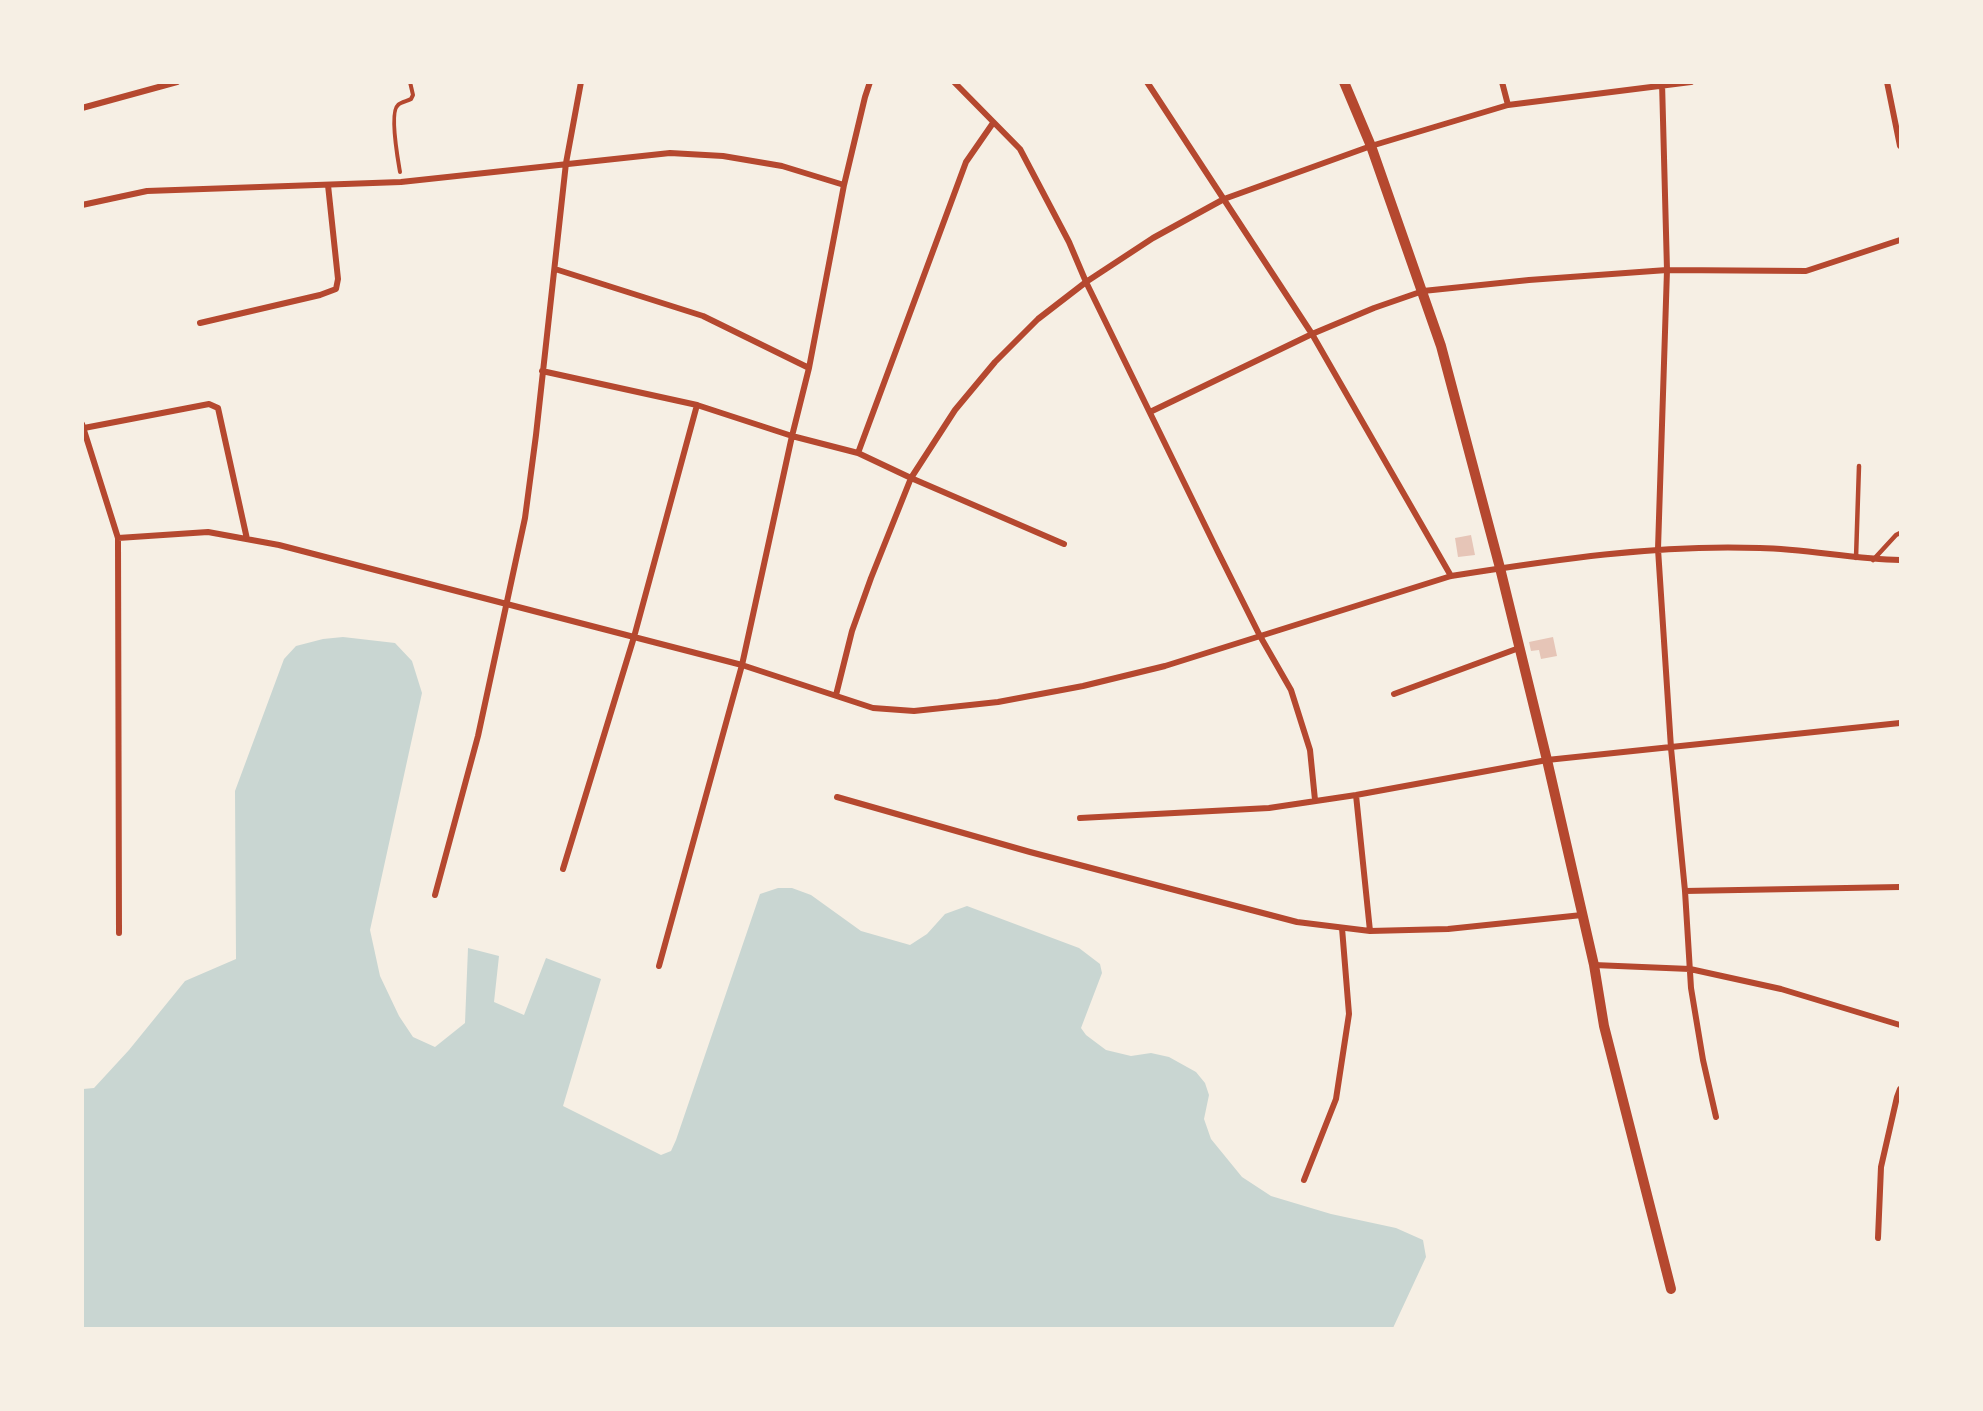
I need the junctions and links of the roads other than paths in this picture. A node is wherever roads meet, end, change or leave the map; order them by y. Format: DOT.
graph roads {
  1 [pos="177,82"];
  2 [pos="581,82"];
  3 [pos="870,82"];
  4 [pos="954,82"];
  5 [pos="1147,82"];
  6 [pos="1344,82"];
  7 [pos="1502,82"];
  8 [pos="1690,82"];
  9 [pos="1887,82"];
  10 [pos="1663,85"];
  11 [pos="1508,105"];
  12 [pos="82,108"];
  13 [pos="993,123"];
  14 [pos="1371,146"];
  15 [pos="1900,146"];
  16 [pos="566,163"];
  17 [pos="328,185"];
  18 [pos="844,185"];
  19 [pos="1224,199"];
  20 [pos="82,205"];
  21 [pos="1900,240"];
  22 [pos="555,269"];
  23 [pos="1667,270"];
  24 [pos="1086,282"];
  25 [pos="1423,291"];
  26 [pos="200,323"];
  27 [pos="1312,334"];
  28 [pos="809,368"];
  29 [pos="542,371"];
  30 [pos="697,405"];
  31 [pos="1150,412"];
  32 [pos="83,426"];
  33 [pos="792,436"];
  34 [pos="858,453"];
  35 [pos="1859,466"];
  36 [pos="910,478"];
  37 [pos="1900,533"];
  38 [pos="118,538"];
  39 [pos="246,539"];
  40 [pos="1064,544"];
  41 [pos="1658,549"];
  42 [pos="1856,558"];
  43 [pos="1873,560"];
  44 [pos="1900,560"];
  45 [pos="1500,568"];
  46 [pos="1451,576"];
  47 [pos="507,604"];
  48 [pos="1260,636"];
  49 [pos="634,637"];
  50 [pos="1519,648"];
  51 [pos="742,665"];
  52 [pos="1394,694"];
  53 [pos="836,695"];
  54 [pos="1900,723"];
  55 [pos="1671,748"];
  56 [pos="1547,760"];
  57 [pos="1356,795"];
  58 [pos="837,797"];
  59 [pos="1315,800"];
  60 [pos="1080,818"];
  61 [pos="563,869"];
  62 [pos="1900,887"];
  63 [pos="1685,891"];
  64 [pos="435,895"];
  65 [pos="1582,915"];
  66 [pos="1342,928"];
  67 [pos="1370,931"];
  68 [pos="119,933"];
  69 [pos="1594,965"];
  70 [pos="659,966"];
  71 [pos="1690,969"];
  72 [pos="1900,1025"];
  73 [pos="1900,1089"];
  74 [pos="1716,1117"];
  75 [pos="1304,1180"];
  76 [pos="1878,1238"];
  77 [pos="1671,1289"];
  1 -- 12 [label="street"];
  2 -- 16 [label="street"];
  3 -- 18 [label="street"];
  4 -- 13 [label="street"];
  5 -- 19 [label="street"];
  6 -- 14 [label="street"];
  7 -- 11 [label="street"];
  8 -- 10 [label="street"];
  9 -- 15 [label="street"];
  10 -- 11 [label="street"];
  10 -- 23 [label="street"];
  11 -- 14 [label="street"];
  13 -- 24 [label="street"];
  13 -- 34 [label="street"];
  14 -- 19 [label="street"];
  14 -- 25 [label="street"];
  16 -- 17 [label="street"];
  16 -- 18 [label="street"];
  16 -- 22 [label="street"];
  17 -- 20 [label="street"];
  17 -- 26 [label="street"];
  18 -- 28 [label="street"];
  19 -- 24 [label="street"];
  19 -- 27 [label="street"];
  21 -- 23 [label="street"];
  22 -- 28 [label="street"];
  22 -- 29 [label="street"];
  23 -- 25 [label="street"];
  23 -- 41 [label="street"];
  24 -- 31 [label="street"];
  24 -- 36 [label="street"];
  25 -- 27 [label="street"];
  25 -- 45 [label="street"];
  27 -- 31 [label="street"];
  27 -- 46 [label="street"];
  28 -- 33 [label="street"];
  29 -- 30 [label="street"];
  29 -- 47 [label="street"];
  30 -- 33 [label="street"];
  30 -- 49 [label="street"];
  31 -- 48 [label="street"];
  32 -- 38 [label="street"];
  32 -- 39 [label="street"];
  33 -- 34 [label="street"];
  33 -- 51 [label="street"];
  34 -- 36 [label="street"];
  35 -- 42 [label="lane"];
  36 -- 40 [label="street"];
  36 -- 53 [label="street"];
  37 -- 43 [label="lane"];
  38 -- 39 [label="street"];
  38 -- 68 [label="street"];
  39 -- 47 [label="street"];
  41 -- 42 [label="street"];
  41 -- 45 [label="street"];
  41 -- 55 [label="street"];
  42 -- 43 [label="street"];
  43 -- 44 [label="street"];
  45 -- 46 [label="street"];
  45 -- 50 [label="street"];
  46 -- 48 [label="street"];
  47 -- 49 [label="street"];
  47 -- 64 [label="street"];
  48 -- 53 [label="street"];
  48 -- 59 [label="street"];
  49 -- 51 [label="street"];
  49 -- 61 [label="street"];
  50 -- 52 [label="street"];
  50 -- 56 [label="street"];
  51 -- 53 [label="street"];
  51 -- 70 [label="street"];
  54 -- 55 [label="street"];
  55 -- 56 [label="street"];
  55 -- 63 [label="street"];
  56 -- 57 [label="street"];
  56 -- 65 [label="street"];
  57 -- 59 [label="street"];
  57 -- 67 [label="street"];
  58 -- 66 [label="street"];
  59 -- 60 [label="street"];
  62 -- 63 [label="street"];
  63 -- 71 [label="street"];
  65 -- 67 [label="street"];
  65 -- 69 [label="street"];
  66 -- 67 [label="street"];
  66 -- 75 [label="street"];
  69 -- 71 [label="street"];
  69 -- 77 [label="street"];
  71 -- 72 [label="street"];
  71 -- 74 [label="street"];
  73 -- 76 [label="street"];
}
